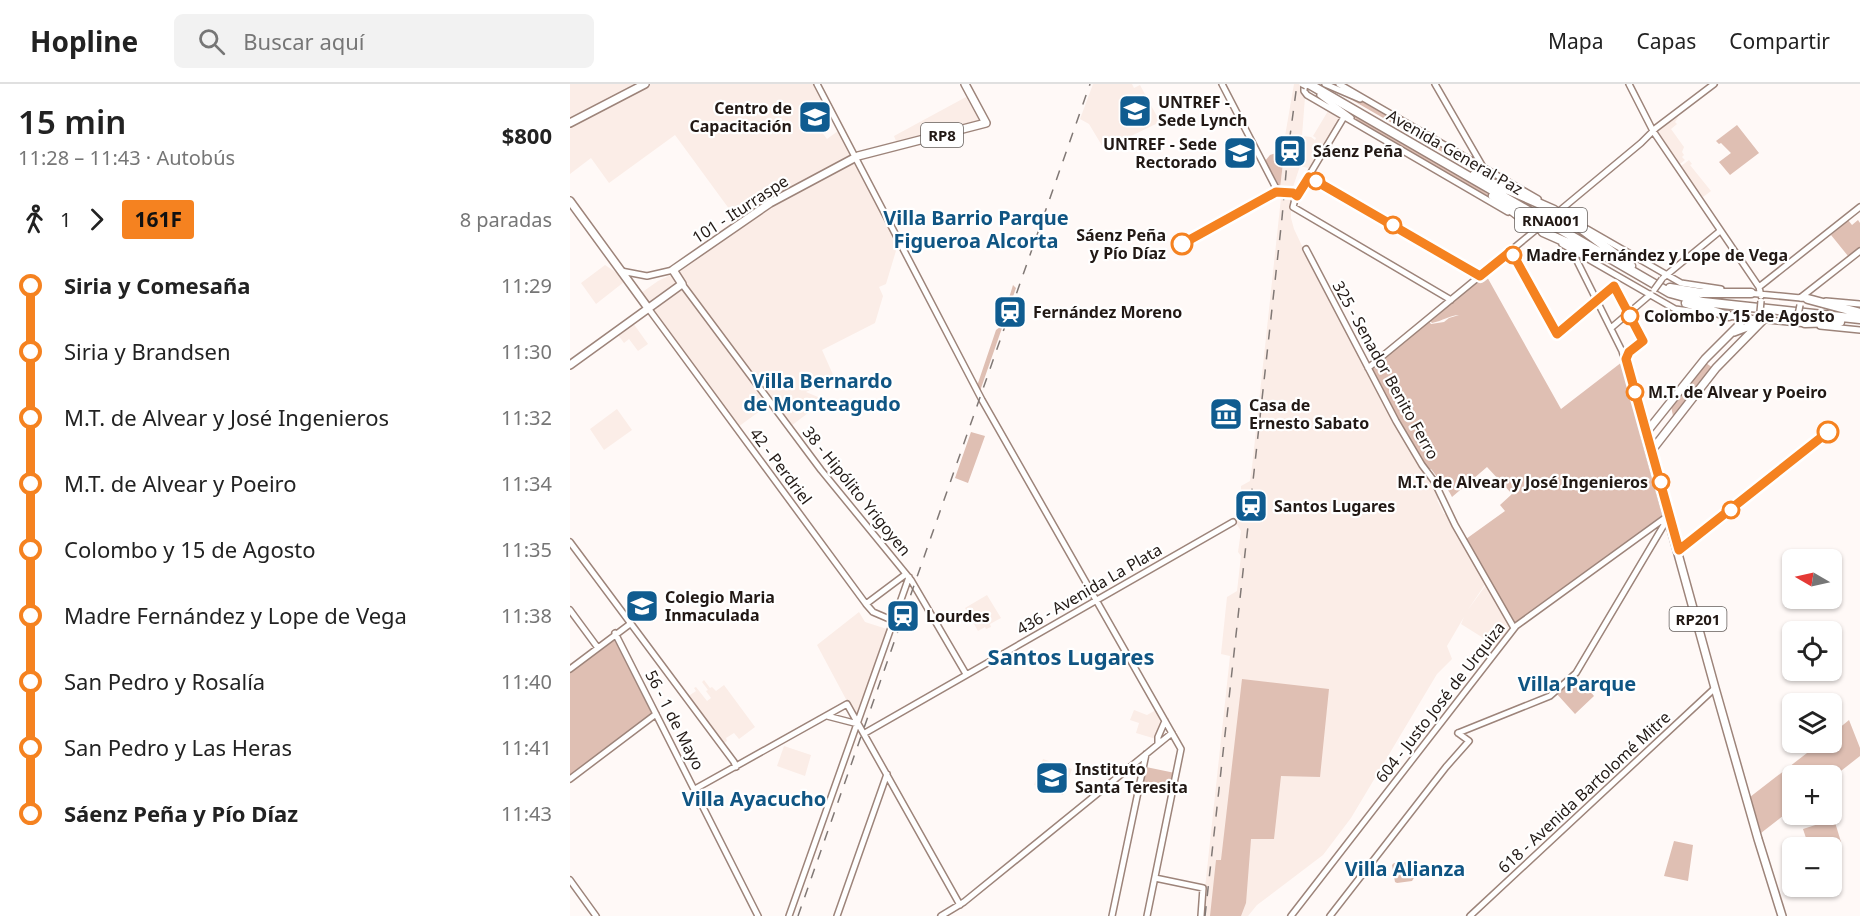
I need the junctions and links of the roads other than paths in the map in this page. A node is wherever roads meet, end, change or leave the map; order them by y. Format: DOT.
graph roads {
  1 [pos="645,84"];
  2 [pos="817,84"];
  3 [pos="965,84"];
  4 [pos="1222,84"];
  5 [pos="1317,84"];
  6 [pos="1325,84"];
  7 [pos="1339,84"];
  8 [pos="1355,84"];
  9 [pos="1433,84"];
  10 [pos="1629,84"];
  11 [pos="1714,84"];
  12 [pos="1305,85"];
  13 [pos="1349,90"];
  14 [pos="1373,103"];
  15 [pos="1336,105"];
  16 [pos="1344,117"];
  17 [pos="570,123"];
  18 [pos="1360,126"];
  19 [pos="1653,131"];
  20 [pos="1402,138"];
  21 [pos="855,158"];
  22 [pos="1481,167"];
  23 [pos="870,170"];
  24 [pos="863,173"];
  25 [pos="1470,175"];
  26 [pos="1309,177"];
  27 [pos="1297,196"];
  28 [pos="570,201"];
  29 [pos="1860,207"];
  30 [pos="1554,213"];
  31 [pos="1567,218"];
  32 [pos="1528,223"];
  33 [pos="1541,228"];
  34 [pos="1720,231"];
  35 [pos="1306,249"];
  36 [pos="1571,250"];
  37 [pos="1860,251"];
  38 [pos="1627,267"];
  39 [pos="673,270"];
  40 [pos="621,271"];
  41 [pos="638,275"];
  42 [pos="1480,276"];
  43 [pos="629,282"];
  44 [pos="682,284"];
  45 [pos="1658,285"];
  46 [pos="1759,287"];
  47 [pos="1670,288"];
  48 [pos="1751,293"];
  49 [pos="1764,297"];
  50 [pos="1450,299"];
  51 [pos="1803,301"];
  52 [pos="1860,304"];
  53 [pos="645,308"];
  54 [pos="1629,314"];
  55 [pos="1761,316"];
  56 [pos="1860,317"];
  57 [pos="1738,321"];
  58 [pos="1801,323"];
  59 [pos="1611,328"];
  60 [pos="1860,330"];
  61 [pos="1746,336"];
  62 [pos="1626,354"];
  63 [pos="570,365"];
  64 [pos="1368,368"];
  65 [pos="1646,434"];
  66 [pos="1652,450"];
  67 [pos="1669,515"];
  68 [pos="1233,522"];
  69 [pos="570,542"];
  70 [pos="908,576"];
  71 [pos="1096,599"];
  72 [pos="867,604"];
  73 [pos="570,610"];
  74 [pos="894,621"];
  75 [pos="630,624"];
  76 [pos="1514,628"];
  77 [pos="616,634"];
  78 [pos="597,647"];
  79 [pos="570,667"];
  80 [pos="966,674"];
  81 [pos="1716,688"];
  82 [pos="656,714"];
  83 [pos="827,716"];
  84 [pos="1165,721"];
  85 [pos="861,729"];
  86 [pos="1172,733"];
  87 [pos="1158,743"];
  88 [pos="1146,754"];
  89 [pos="735,767"];
  90 [pos="886,772"];
  91 [pos="570,779"];
  92 [pos="695,789"];
  93 [pos="1155,878"];
  94 [pos="570,883"];
  95 [pos="960,904"];
  96 [pos="594,916"];
  97 [pos="758,916"];
  98 [pos="789,916"];
  99 [pos="837,916"];
  100 [pos="941,916"];
  101 [pos="1112,916"];
  102 [pos="1147,916"];
  103 [pos="1201,916"];
  104 [pos="1291,916"];
  105 [pos="1330,916"];
  106 [pos="1470,916"];
  107 [pos="1783,916"];
  1 -- 17 [label="main road"];
  2 -- 21 [label="street"];
  3 -- 21 [label="main road, RP8"];
  4 -- 27 [label="street"];
  5 -- 25 [label="highway, Avenida General Paz / RNA001"];
  6 -- 14 [label="street, Avenida General Paz"];
  7 -- 13 [label="street, Avenida General Paz"];
  8 -- 13 [label="street"];
  9 -- 22 [label="street"];
  10 -- 19 [label="street"];
  11 -- 19 [label="street"];
  12 -- 15 [label="street, Avenida General Paz"];
  12 -- 16 [label="street"];
  12 -- 20 [label="highway, Avenida General Paz / RNA001"];
  13 -- 14 [label="street, Avenida General Paz"];
  14 -- 22 [label="street, Avenida General Paz"];
  15 -- 18 [label="street, Avenida General Paz"];
  15 -- 20 [label="highway"];
  16 -- 18 [label="street"];
  16 -- 26 [label="street"];
  18 -- 32 [label="street"];
  19 -- 30 [label="street"];
  19 -- 34 [label="street"];
  20 -- 25 [label="highway, Avenida General Paz / RNA001"];
  21 -- 24 [label="street"];
  21 -- 39 [label="main road, 101 - Iturraspe / RP8"];
  22 -- 30 [label="street, Avenida General Paz"];
  23 -- 24 [label="street"];
  24 -- 71 [label="street"];
  25 -- 30 [label="highway"];
  25 -- 32 [label="highway"];
  25 -- 38 [label="highway, Avenida General Paz / RNA001"];
  26 -- 27 [label="street"];
  26 -- 42 [label="street"];
  27 -- 50 [label="street"];
  28 -- 40 [label="main road, 42 - Perdriel"];
  29 -- 46 [label="street"];
  30 -- 31 [label="street, Avenida General Paz"];
  30 -- 33 [label="street, bridge"];
  31 -- 38 [label="highway"];
  31 -- 45 [label="street, Avenida General Paz"];
  32 -- 33 [label="street"];
  33 -- 36 [label="street"];
  33 -- 38 [label="highway"];
  33 -- 42 [label="street"];
  34 -- 45 [label="street"];
  34 -- 46 [label="street"];
  35 -- 64 [label="street, 325 - Senador Benito Ferro"];
  36 -- 45 [label="street"];
  36 -- 59 [label="street"];
  37 -- 51 [label="street"];
  38 -- 45 [label="highway, Avenida General Paz / RNA001"];
  38 -- 47 [label="highway, Avenida General Paz / RNA001"];
  39 -- 41 [label="street"];
  39 -- 44 [label="main road, 38 - Hipólito Yrigoyen"];
  40 -- 41 [label="street"];
  40 -- 43 [label="main road, 42 - Perdriel"];
  41 -- 43 [label="street"];
  42 -- 50 [label="street"];
  43 -- 53 [label="main road, 42 - Perdriel"];
  44 -- 53 [label="main road"];
  44 -- 70 [label="street, 38 - Hipólito Yrigoyen"];
  45 -- 48 [label="street, Avenida General Paz"];
  45 -- 54 [label="street"];
  45 -- 56 [label="highway, Avenida General Paz / RNA001"];
  45 -- 57 [label="highway"];
  46 -- 49 [label="street"];
  47 -- 48 [label="highway"];
  47 -- 56 [label="highway, Avenida General Paz / RNA001"];
  48 -- 49 [label="street, Avenida General Paz"];
  49 -- 51 [label="street, Avenida General Paz"];
  49 -- 55 [label="street, bridge"];
  50 -- 64 [label="street"];
  51 -- 52 [label="street, Avenida General Paz"];
  51 -- 56 [label="highway"];
  51 -- 58 [label="street, bridge"];
  53 -- 63 [label="main road"];
  53 -- 72 [label="street, 42 - Perdriel"];
  54 -- 59 [label="street"];
  54 -- 62 [label="street"];
  55 -- 57 [label="street"];
  55 -- 57 [label="main road"];
  55 -- 58 [label="street"];
  55 -- 61 [label="main road"];
  56 -- 58 [label="highway"];
  57 -- 61 [label="main road"];
  57 -- 65 [label="main road"];
  58 -- 60 [label="street"];
  59 -- 62 [label="street"];
  61 -- 66 [label="main road"];
  62 -- 65 [label="street"];
  64 -- 76 [label="street, 325 - Senador Benito Ferro"];
  65 -- 66 [label="main road, RP201"];
  65 -- 67 [label="main road, RP201"];
  66 -- 67 [label="main road, RP201"];
  67 -- 76 [label="street, 604 - Justo José de Urquiza"];
  67 -- 81 [label="main road, RP201"];
  67 -- 105 [label="street"];
  68 -- 71 [label="street, 436 - Avenida La Plata"];
  69 -- 75 [label="street"];
  70 -- 72 [label="street"];
  70 -- 74 [label="street"];
  70 -- 80 [label="street, 38 - Hipólito Yrigoyen"];
  71 -- 80 [label="street, 436 - Avenida La Plata"];
  71 -- 84 [label="street"];
  72 -- 74 [label="street, 42 - Perdriel"];
  73 -- 78 [label="street"];
  74 -- 85 [label="street"];
  75 -- 77 [label="street"];
  75 -- 89 [label="street"];
  76 -- 104 [label="street, 604 - Justo José de Urquiza"];
  77 -- 78 [label="street"];
  77 -- 82 [label="street, 56 - 1 de Mayo"];
  78 -- 79 [label="street"];
  80 -- 85 [label="street, 436 - Avenida La Plata"];
  81 -- 106 [label="street, 618 - Avenida Bartolomé Mitre"];
  81 -- 107 [label="main road"];
  82 -- 91 [label="street"];
  82 -- 92 [label="street, 56 - 1 de Mayo"];
  83 -- 85 [label="street"];
  83 -- 85 [label="street"];
  83 -- 89 [label="street"];
  84 -- 86 [label="street"];
  84 -- 87 [label="street"];
  85 -- 90 [label="street"];
  85 -- 98 [label="street"];
  86 -- 87 [label="street"];
  86 -- 93 [label="street"];
  87 -- 88 [label="street"];
  88 -- 95 [label="street"];
  88 -- 101 [label="street"];
  89 -- 92 [label="street"];
  90 -- 95 [label="street"];
  90 -- 99 [label="street"];
  92 -- 97 [label="street, 56 - 1 de Mayo"];
  93 -- 102 [label="street"];
  93 -- 103 [label="street"];
  94 -- 96 [label="street"];
  95 -- 100 [label="street"];
}
